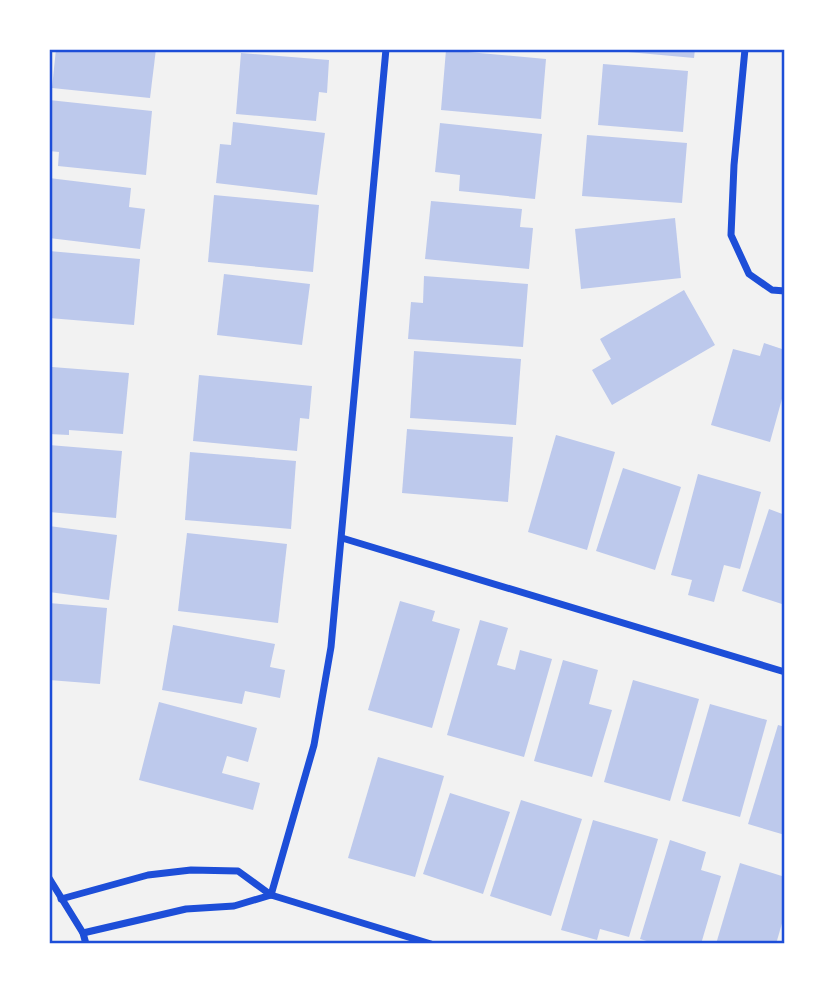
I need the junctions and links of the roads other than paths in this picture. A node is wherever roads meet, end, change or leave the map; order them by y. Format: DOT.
graph roads {
  1 [pos="386,49"];
  2 [pos="745,49"];
  3 [pos="785,291"];
  4 [pos="342,538"];
  5 [pos="785,672"];
  6 [pos="49,878"];
  7 [pos="271,895"];
  8 [pos="61,899"];
  9 [pos="83,933"];
  10 [pos="86,944"];
  11 [pos="431,944"];
  1 -- 4 [label="street"];
  2 -- 3 [label="street"];
  4 -- 5 [label="street"];
  4 -- 7 [label="street"];
  6 -- 8 [label="street"];
  7 -- 8 [label="street"];
  7 -- 9 [label="street"];
  7 -- 11 [label="street"];
  8 -- 9 [label="street"];
  9 -- 10 [label="street"];
}
